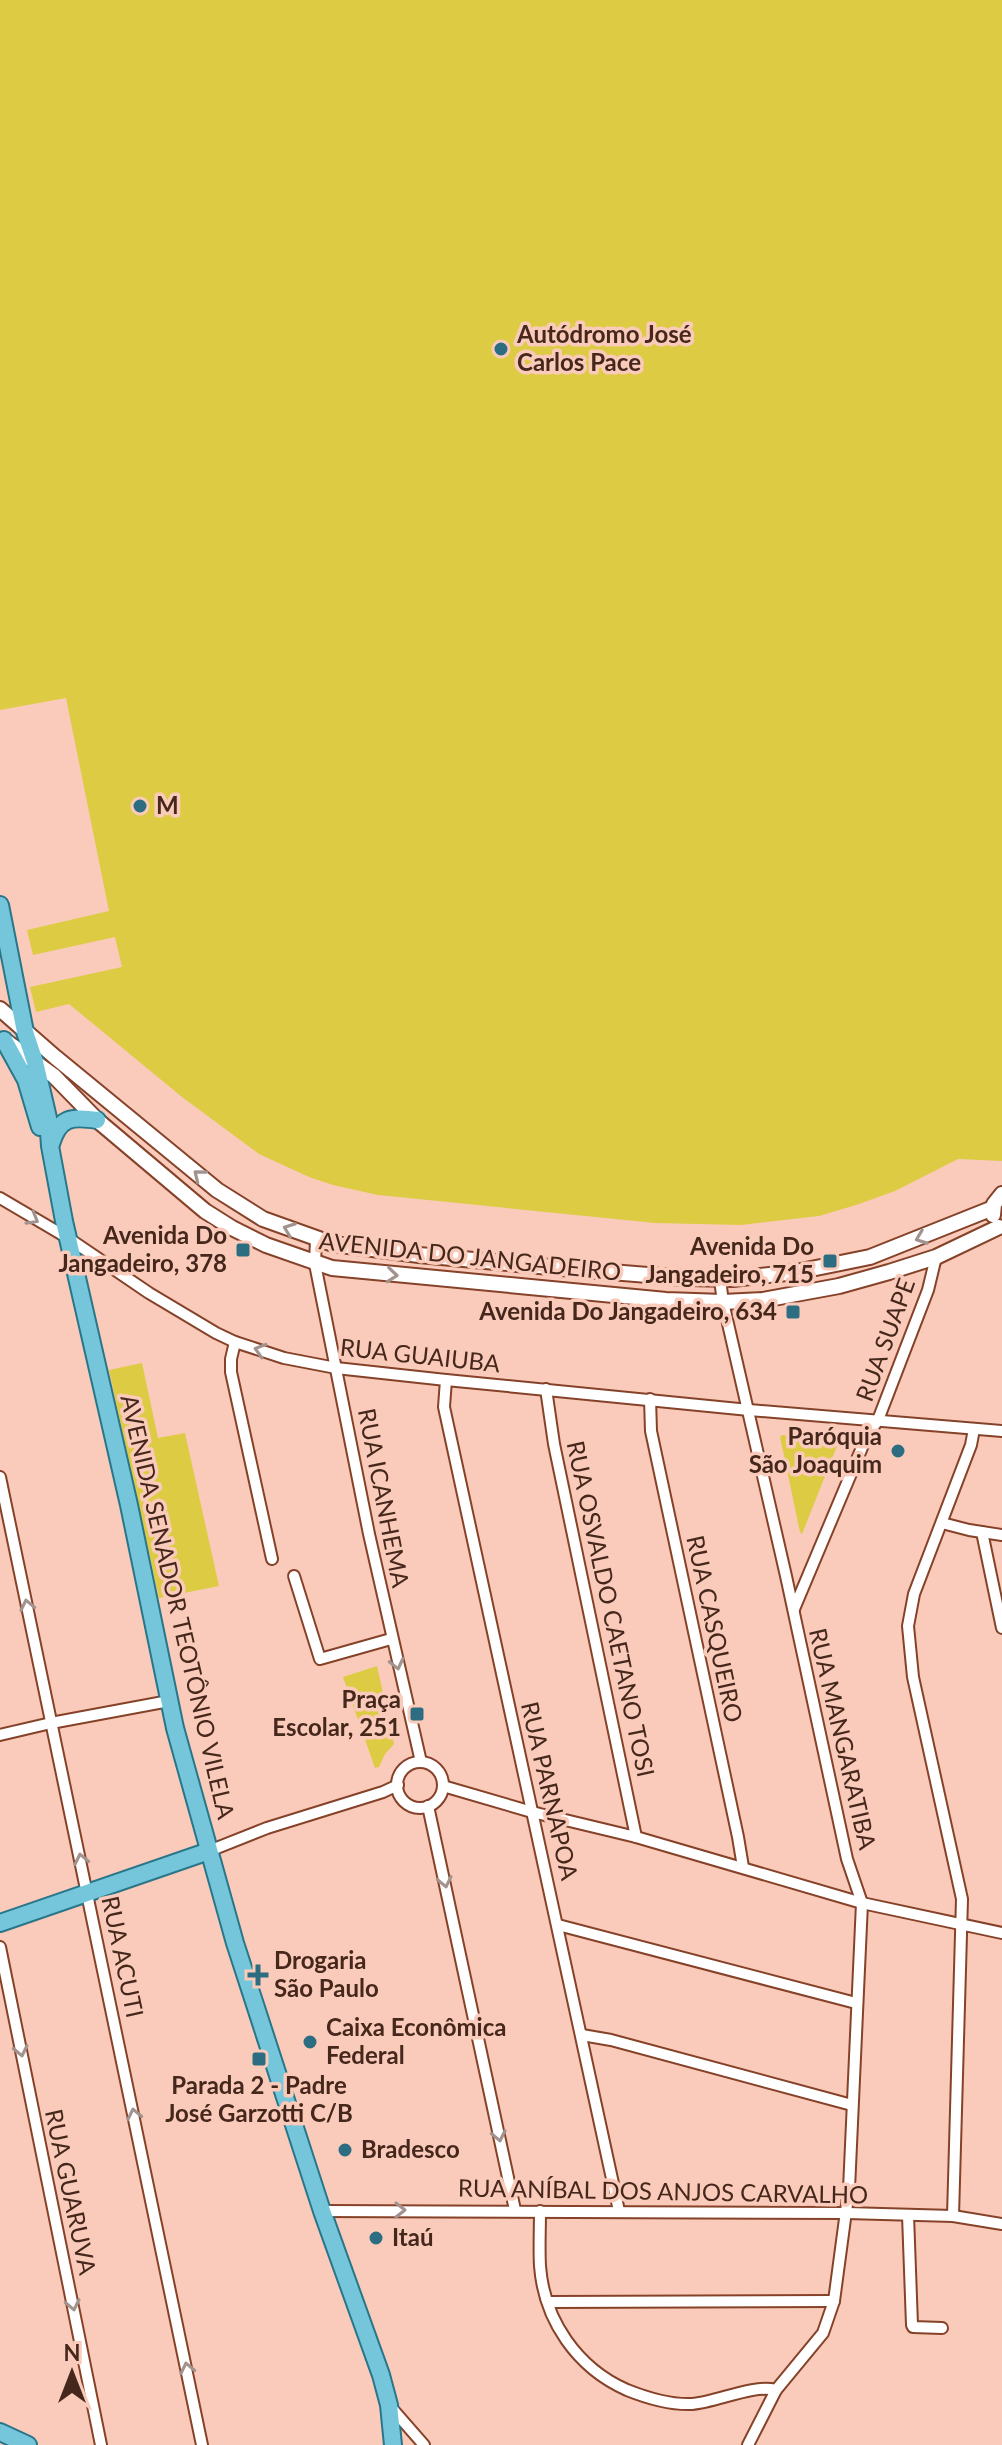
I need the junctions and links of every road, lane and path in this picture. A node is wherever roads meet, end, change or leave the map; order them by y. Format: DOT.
graph roads {
  1 [pos="0,905"];
  2 [pos="0,1009"];
  3 [pos="25,1032"];
  4 [pos="2,1038"];
  5 [pos="35,1062"];
  6 [pos="97,1120"];
  7 [pos="50,1146"];
  8 [pos="1002,1194"];
  9 [pos="0,1198"];
  10 [pos="993,1208"];
  11 [pos="1001,1228"];
  12 [pos="68,1238"];
  13 [pos="316,1239"];
  14 [pos="936,1257"];
  15 [pos="315,1264"];
  16 [pos="720,1280"];
  17 [pos="723,1302"];
  18 [pos="235,1342"];
  19 [pos="336,1368"];
  20 [pos="446,1380"];
  21 [pos="546,1389"];
  22 [pos="650,1399"];
  23 [pos="749,1410"];
  24 [pos="878,1420"];
  25 [pos="974,1429"];
  26 [pos="1002,1431"];
  27 [pos="0,1477"];
  28 [pos="942,1523"];
  29 [pos="982,1532"];
  30 [pos="1002,1535"];
  31 [pos="272,1559"];
  32 [pos="294,1576"];
  33 [pos="793,1611"];
  34 [pos="1002,1628"];
  35 [pos="391,1639"];
  36 [pos="169,1701"];
  37 [pos="51,1723"];
  38 [pos="0,1735"];
  39 [pos="421,1762"];
  40 [pos="398,1785"];
  41 [pos="442,1791"];
  42 [pos="383,1792"];
  43 [pos="402,1798"];
  44 [pos="428,1806"];
  45 [pos="532,1812"];
  46 [pos="636,1837"];
  47 [pos="209,1851"];
  48 [pos="743,1867"];
  49 [pos="88,1893"];
  50 [pos="862,1903"];
  51 [pos="0,1923"];
  52 [pos="558,1925"];
  53 [pos="963,1926"];
  54 [pos="1002,1933"];
  55 [pos="0,1947"];
  56 [pos="856,2003"];
  57 [pos="582,2035"];
  58 [pos="852,2105"];
  59 [pos="515,2210"];
  60 [pos="322,2211"];
  61 [pos="540,2211"];
  62 [pos="619,2211"];
  63 [pos="847,2213"];
  64 [pos="908,2215"];
  65 [pos="953,2216"];
  66 [pos="1002,2224"];
  67 [pos="834,2301"];
  68 [pos="549,2302"];
  69 [pos="942,2328"];
  70 [pos="776,2390"];
  71 [pos="389,2405"];
  72 [pos="0,2432"];
  73 [pos="28,2445"];
  74 [pos="101,2445"];
  75 [pos="202,2445"];
  76 [pos="393,2445"];
  77 [pos="424,2445"];
  78 [pos="748,2445"];
  1 -- 3 [label="main road, AVENIDA SENADOR TEOTÔNIO VILELA"];
  2 -- 3 [label="street, AVENIDA DO JANGADEIRO"];
  3 -- 5 [label="main road, AVENIDA SENADOR TEOTÔNIO VILELA"];
  13 -- 3 [label="street, AVENIDA DO JANGADEIRO, one-way"];
  4 -- 5 [label="street, AVENIDA DO JANGADEIRO"];
  4 -- 7 [label="main road"];
  5 -- 6 [label="street, AVENIDA DO JANGADEIRO"];
  5 -- 7 [label="main road, AVENIDA SENADOR TEOTÔNIO VILELA"];
  6 -- 7 [label="main road"];
  6 -- 15 [label="street, AVENIDA DO JANGADEIRO"];
  7 -- 12 [label="main road, AVENIDA SENADOR TEOTÔNIO VILELA"];
  8 -- 10 [label="street"];
  9 -- 12 [label="street, RUA GUAIUBA, one-way"];
  10 -- 11 [label="street"];
  10 -- 16 [label="street, AVENIDA DO JANGADEIRO, one-way"];
  11 -- 14 [label="street, AVENIDA DO JANGADEIRO"];
  12 -- 18 [label="street, RUA GUAIUBA"];
  12 -- 36 [label="main road, AVENIDA SENADOR TEOTÔNIO VILELA"];
  13 -- 15 [label="street, RUA ICANHEMA"];
  13 -- 16 [label="street, AVENIDA DO JANGADEIRO"];
  14 -- 17 [label="street, AVENIDA DO JANGADEIRO"];
  14 -- 24 [label="street, RUA SUAPE"];
  15 -- 17 [label="street, AVENIDA DO JANGADEIRO, one-way"];
  15 -- 19 [label="street, RUA ICANHEMA"];
  16 -- 17 [label="street, RUA MANGARATIBA"];
  17 -- 23 [label="street, RUA MANGARATIBA"];
  19 -- 18 [label="street, RUA GUAIUBA, one-way"];
  18 -- 31 [label="street"];
  19 -- 20 [label="street, RUA GUAIUBA"];
  19 -- 35 [label="street, RUA ICANHEMA"];
  20 -- 21 [label="street, RUA GUAIUBA"];
  20 -- 45 [label="street, RUA PARNAPOA"];
  21 -- 22 [label="street, RUA GUAIUBA"];
  21 -- 46 [label="street, RUA OSVALDO CAETANO TOSI"];
  22 -- 23 [label="street, RUA GUAIUBA"];
  22 -- 48 [label="street, RUA CASQUEIRO"];
  23 -- 24 [label="street, RUA GUAIUBA"];
  23 -- 33 [label="street, RUA MANGARATIBA"];
  24 -- 25 [label="street, RUA GUAIUBA"];
  24 -- 33 [label="street, RUA SUAPE"];
  25 -- 26 [label="street, RUA GUAIUBA"];
  25 -- 28 [label="street"];
  37 -- 27 [label="street, RUA ACUTI, one-way"];
  28 -- 29 [label="street"];
  28 -- 53 [label="street"];
  29 -- 30 [label="street"];
  29 -- 34 [label="street"];
  32 -- 35 [label="street"];
  33 -- 50 [label="street, RUA MANGARATIBA"];
  35 -- 39 [label="street, RUA ICANHEMA, one-way"];
  36 -- 37 [label="street"];
  36 -- 47 [label="main road, AVENIDA SENADOR TEOTÔNIO VILELA"];
  37 -- 38 [label="street"];
  49 -- 37 [label="street, RUA ACUTI, one-way"];
  39 -- 40 [label="street"];
  39 -- 41 [label="street"];
  40 -- 42 [label="street"];
  40 -- 43 [label="street"];
  41 -- 44 [label="street"];
  41 -- 45 [label="street"];
  42 -- 43 [label="street"];
  42 -- 47 [label="street"];
  43 -- 44 [label="street"];
  44 -- 59 [label="street, one-way"];
  45 -- 46 [label="street"];
  45 -- 52 [label="street, RUA PARNAPOA"];
  46 -- 48 [label="street"];
  47 -- 49 [label="main road"];
  47 -- 60 [label="main road, AVENIDA SENADOR TEOTÔNIO VILELA"];
  48 -- 50 [label="street"];
  49 -- 51 [label="main road"];
  75 -- 49 [label="street, RUA ACUTI, one-way"];
  50 -- 53 [label="street"];
  50 -- 56 [label="street, RUA MANGARATIBA"];
  52 -- 56 [label="street"];
  52 -- 57 [label="street, RUA PARNAPOA"];
  53 -- 54 [label="street"];
  53 -- 65 [label="street"];
  55 -- 74 [label="street, RUA GUARUVA, one-way"];
  56 -- 58 [label="street, RUA MANGARATIBA"];
  57 -- 58 [label="street"];
  57 -- 62 [label="street, RUA PARNAPOA"];
  58 -- 63 [label="street, RUA MANGARATIBA"];
  60 -- 59 [label="street, RUA ANÍBAL DOS ANJOS CARVALHO, one-way"];
  59 -- 61 [label="street, RUA ANÍBAL DOS ANJOS CARVALHO"];
  60 -- 71 [label="main road, AVENIDA SENADOR TEOTÔNIO VILELA"];
  61 -- 62 [label="street, RUA ANÍBAL DOS ANJOS CARVALHO"];
  61 -- 68 [label="street"];
  62 -- 63 [label="street, RUA ANÍBAL DOS ANJOS CARVALHO"];
  63 -- 64 [label="street, RUA ANÍBAL DOS ANJOS CARVALHO"];
  63 -- 67 [label="street, RUA MANGARATIBA"];
  64 -- 65 [label="street, RUA ANÍBAL DOS ANJOS CARVALHO"];
  64 -- 69 [label="street"];
  65 -- 66 [label="street, RUA ANÍBAL DOS ANJOS CARVALHO"];
  67 -- 68 [label="street"];
  67 -- 70 [label="street, RUA MANGARATIBA"];
  68 -- 70 [label="street"];
  70 -- 78 [label="street, RUA MANGARATIBA"];
  71 -- 76 [label="main road, AVENIDA SENADOR TEOTÔNIO VILELA"];
  71 -- 77 [label="street"];
  72 -- 73 [label="main road"];
}
